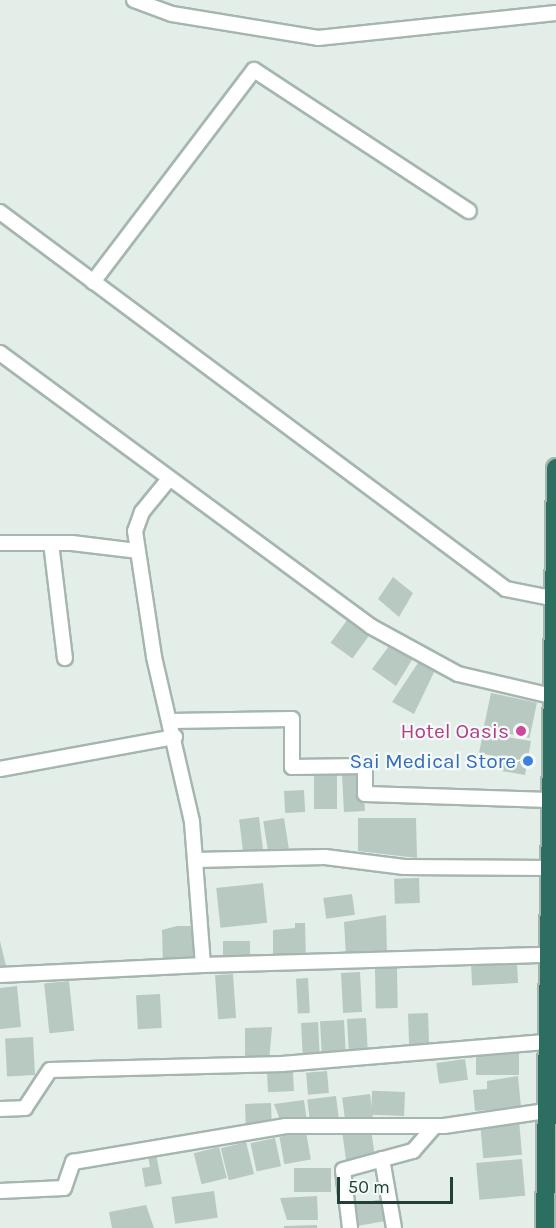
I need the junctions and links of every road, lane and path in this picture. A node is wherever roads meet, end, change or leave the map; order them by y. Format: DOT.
graph roads {
  1 [pos="134,0"];
  2 [pos="556,13"];
  3 [pos="469,211"];
  4 [pos="0,212"];
  5 [pos="93,282"];
  6 [pos="0,353"];
  7 [pos="556,468"];
  8 [pos="169,479"];
  9 [pos="0,543"];
  10 [pos="51,543"];
  11 [pos="137,551"];
  12 [pos="555,599"];
  13 [pos="65,658"];
  14 [pos="555,697"];
  15 [pos="171,721"];
  16 [pos="175,737"];
  17 [pos="0,769"];
  18 [pos="550,800"];
  19 [pos="195,860"];
  20 [pos="548,868"];
  21 [pos="548,955"];
  22 [pos="203,966"];
  23 [pos="0,975"];
  24 [pos="547,1042"];
  25 [pos="0,1109"];
  26 [pos="546,1111"];
  27 [pos="435,1126"];
  28 [pos="382,1159"];
  29 [pos="0,1191"];
  30 [pos="350,1228"];
  31 [pos="394,1228"];
  32 [pos="545,1228"];
  1 -- 2 [label="street"];
  3 -- 5 [label="street"];
  4 -- 5 [label="street"];
  5 -- 12 [label="street"];
  6 -- 8 [label="street"];
  7 -- 12 [label="highway"];
  8 -- 11 [label="street"];
  8 -- 14 [label="street"];
  9 -- 10 [label="street"];
  10 -- 11 [label="street"];
  10 -- 13 [label="street"];
  11 -- 15 [label="street"];
  12 -- 14 [label="highway"];
  14 -- 18 [label="highway"];
  15 -- 16 [label="street"];
  15 -- 18 [label="street"];
  16 -- 17 [label="street"];
  16 -- 19 [label="street"];
  18 -- 20 [label="highway"];
  19 -- 20 [label="street"];
  19 -- 22 [label="street"];
  20 -- 21 [label="highway"];
  21 -- 22 [label="street"];
  21 -- 24 [label="highway"];
  22 -- 23 [label="street"];
  24 -- 25 [label="street"];
  24 -- 26 [label="highway"];
  26 -- 27 [label="street"];
  26 -- 32 [label="highway"];
  27 -- 28 [label="street"];
  27 -- 29 [label="street"];
  28 -- 30 [label="street"];
  28 -- 31 [label="street"];
}
